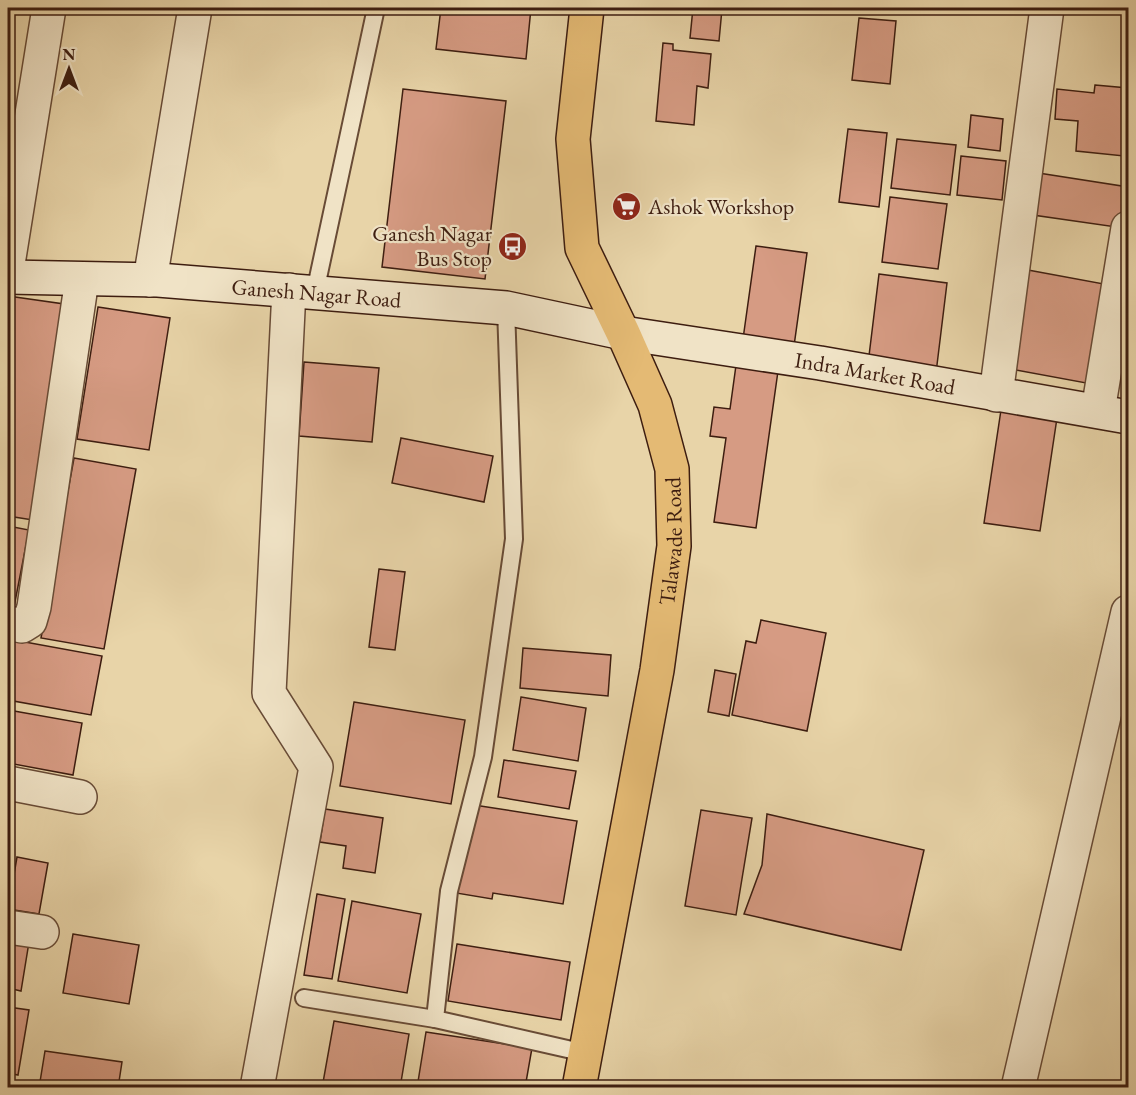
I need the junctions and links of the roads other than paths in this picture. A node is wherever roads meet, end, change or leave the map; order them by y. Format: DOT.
graph roads {
  1 [pos="49,8"];
  2 [pos="195,8"];
  3 [pos="376,8"];
  4 [pos="587,8"];
  5 [pos="1047,8"];
  6 [pos="1128,228"];
  7 [pos="8,264"];
  8 [pos="8,277"];
  9 [pos="82,279"];
  10 [pos="150,280"];
  11 [pos="302,291"];
  12 [pos="506,308"];
  13 [pos="623,333"];
  14 [pos="996,394"];
  15 [pos="1113,414"];
  16 [pos="1128,612"];
  17 [pos="8,623"];
  18 [pos="8,783"];
  19 [pos="80,797"];
  20 [pos="8,927"];
  21 [pos="42,932"];
  22 [pos="304,998"];
  23 [pos="435,1019"];
  24 [pos="585,1053"];
  25 [pos="257,1088"];
  26 [pos="579,1088"];
  27 [pos="1018,1088"];
  1 -- 7 [label="street"];
  2 -- 10 [label="street"];
  3 -- 11 [label="lane"];
  4 -- 13 [label="main road, Talawade Road"];
  5 -- 14 [label="street"];
  6 -- 15 [label="street"];
  8 -- 9 [label="street, Ganesh Nagar Road"];
  9 -- 10 [label="street, Ganesh Nagar Road"];
  9 -- 17 [label="street"];
  10 -- 11 [label="street, Ganesh Nagar Road"];
  11 -- 12 [label="street, Ganesh Nagar Road"];
  11 -- 25 [label="street"];
  12 -- 13 [label="street, Ganesh Nagar Road"];
  12 -- 23 [label="lane"];
  13 -- 14 [label="street, Indra Market Road"];
  13 -- 24 [label="main road, Talawade Road"];
  14 -- 15 [label="street, Indra Market Road"];
  16 -- 27 [label="street"];
  18 -- 19 [label="street"];
  20 -- 21 [label="street"];
  22 -- 23 [label="lane"];
  23 -- 24 [label="lane"];
  24 -- 26 [label="main road, Talawade Road"];
}
